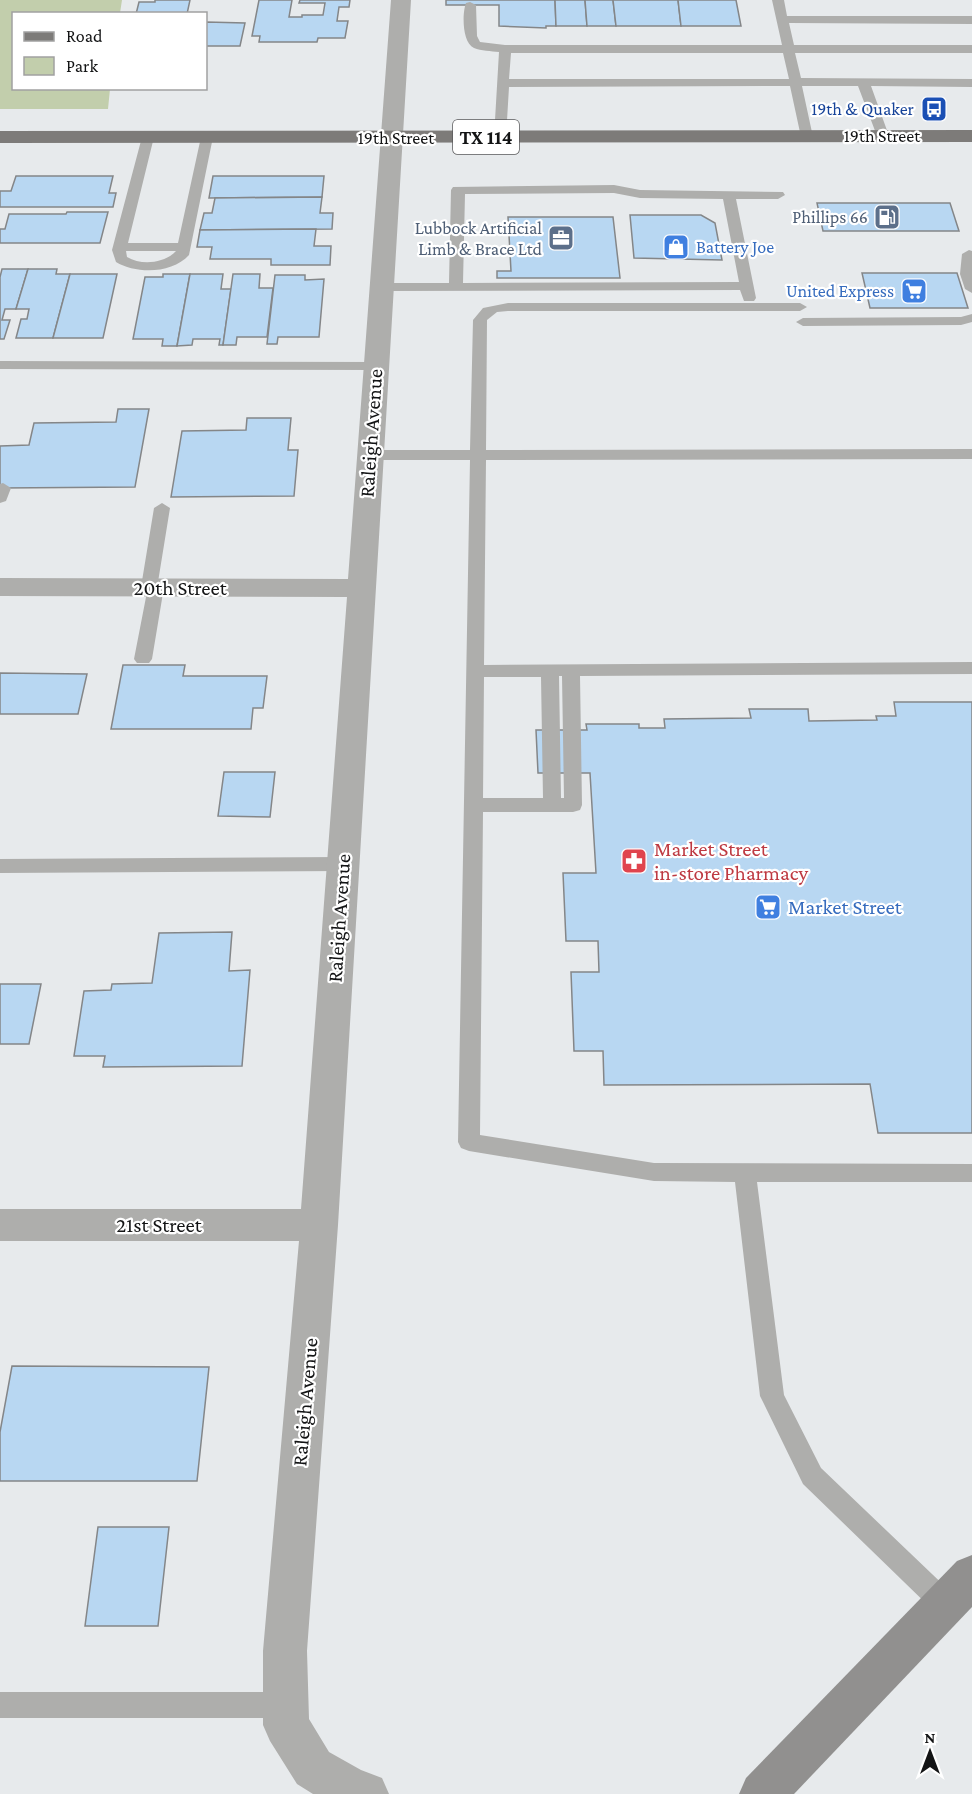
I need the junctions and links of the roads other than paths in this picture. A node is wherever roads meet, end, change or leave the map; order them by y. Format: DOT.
graph roads {
  1 [pos="401,0"];
  2 [pos="778,0"];
  3 [pos="470,5"];
  4 [pos="782,19"];
  5 [pos="972,20"];
  6 [pos="788,48"];
  7 [pos="505,49"];
  8 [pos="972,49"];
  9 [pos="503,82"];
  10 [pos="796,82"];
  11 [pos="863,82"];
  12 [pos="972,83"];
  13 [pos="807,136"];
  14 [pos="883,136"];
  15 [pos="972,136"];
  16 [pos="0,137"];
  17 [pos="148,137"];
  18 [pos="207,137"];
  19 [pos="500,137"];
  20 [pos="392,138"];
  21 [pos="729,195"];
  22 [pos="778,195"];
  23 [pos="120,247"];
  24 [pos="184,247"];
  25 [pos="969,254"];
  26 [pos="746,286"];
  27 [pos="382,287"];
  28 [pos="456,287"];
  29 [pos="972,288"];
  30 [pos="750,307"];
  31 [pos="972,318"];
  32 [pos="0,365"];
  33 [pos="376,366"];
  34 [pos="972,454"];
  35 [pos="370,455"];
  36 [pos="479,455"];
  37 [pos="162,508"];
  38 [pos="0,587"];
  39 [pos="153,587"];
  40 [pos="360,588"];
  41 [pos="143,659"];
  42 [pos="972,668"];
  43 [pos="550,670"];
  44 [pos="571,670"];
  45 [pos="477,671"];
  46 [pos="475,806"];
  47 [pos="552,806"];
  48 [pos="343,864"];
  49 [pos="0,866"];
  50 [pos="745,1172"];
  51 [pos="972,1173"];
  52 [pos="0,1225"];
  53 [pos="319,1225"];
  54 [pos="959,1590"];
  55 [pos="0,1705"];
  56 [pos="285,1705"];
  57 [pos="366,1794"];
  58 [pos="762,1794"];
  1 -- 20 [label="street, Raleigh Avenue"];
  2 -- 4 [label="lane"];
  3 -- 7 [label="lane"];
  4 -- 5 [label="lane"];
  4 -- 6 [label="lane"];
  6 -- 7 [label="lane"];
  6 -- 8 [label="lane"];
  6 -- 10 [label="lane"];
  7 -- 9 [label="lane"];
  9 -- 10 [label="lane"];
  9 -- 19 [label="lane"];
  10 -- 11 [label="lane"];
  10 -- 13 [label="lane"];
  11 -- 12 [label="lane"];
  11 -- 14 [label="lane"];
  13 -- 14 [label="main road, 19th Street / TX 114"];
  13 -- 19 [label="main road, 19th Street / TX 114"];
  14 -- 15 [label="main road, 19th Street / TX 114"];
  16 -- 17 [label="main road, 19th Street / TX 114"];
  17 -- 18 [label="main road, 19th Street / TX 114"];
  17 -- 23 [label="lane"];
  18 -- 20 [label="main road, 19th Street / TX 114"];
  18 -- 24 [label="lane"];
  19 -- 20 [label="main road, 19th Street / TX 114"];
  20 -- 27 [label="street, Raleigh Avenue"];
  21 -- 22 [label="lane"];
  21 -- 26 [label="lane"];
  21 -- 28 [label="lane"];
  23 -- 24 [label="lane"];
  23 -- 24 [label="lane"];
  25 -- 29 [label="lane"];
  26 -- 28 [label="lane"];
  26 -- 30 [label="lane"];
  27 -- 28 [label="lane"];
  27 -- 33 [label="street, Raleigh Avenue"];
  30 -- 31 [label="lane"];
  30 -- 36 [label="lane"];
  32 -- 33 [label="lane"];
  33 -- 35 [label="street, Raleigh Avenue"];
  34 -- 36 [label="lane"];
  35 -- 36 [label="lane"];
  35 -- 40 [label="street, Raleigh Avenue"];
  36 -- 45 [label="lane"];
  37 -- 39 [label="lane"];
  38 -- 39 [label="street, 20th Street"];
  39 -- 40 [label="street, 20th Street"];
  39 -- 41 [label="lane"];
  40 -- 48 [label="street, Raleigh Avenue"];
  42 -- 44 [label="lane"];
  43 -- 44 [label="lane"];
  43 -- 45 [label="lane"];
  43 -- 47 [label="lane"];
  44 -- 47 [label="lane"];
  45 -- 46 [label="lane"];
  46 -- 47 [label="lane"];
  46 -- 50 [label="lane"];
  48 -- 49 [label="lane"];
  48 -- 53 [label="street, Raleigh Avenue"];
  50 -- 51 [label="lane"];
  50 -- 54 [label="lane"];
  52 -- 53 [label="street, 21st Street"];
  53 -- 56 [label="street, Raleigh Avenue"];
  54 -- 58 [label="main road"];
  55 -- 56 [label="lane"];
  56 -- 57 [label="street, Raleigh Avenue"];
}
